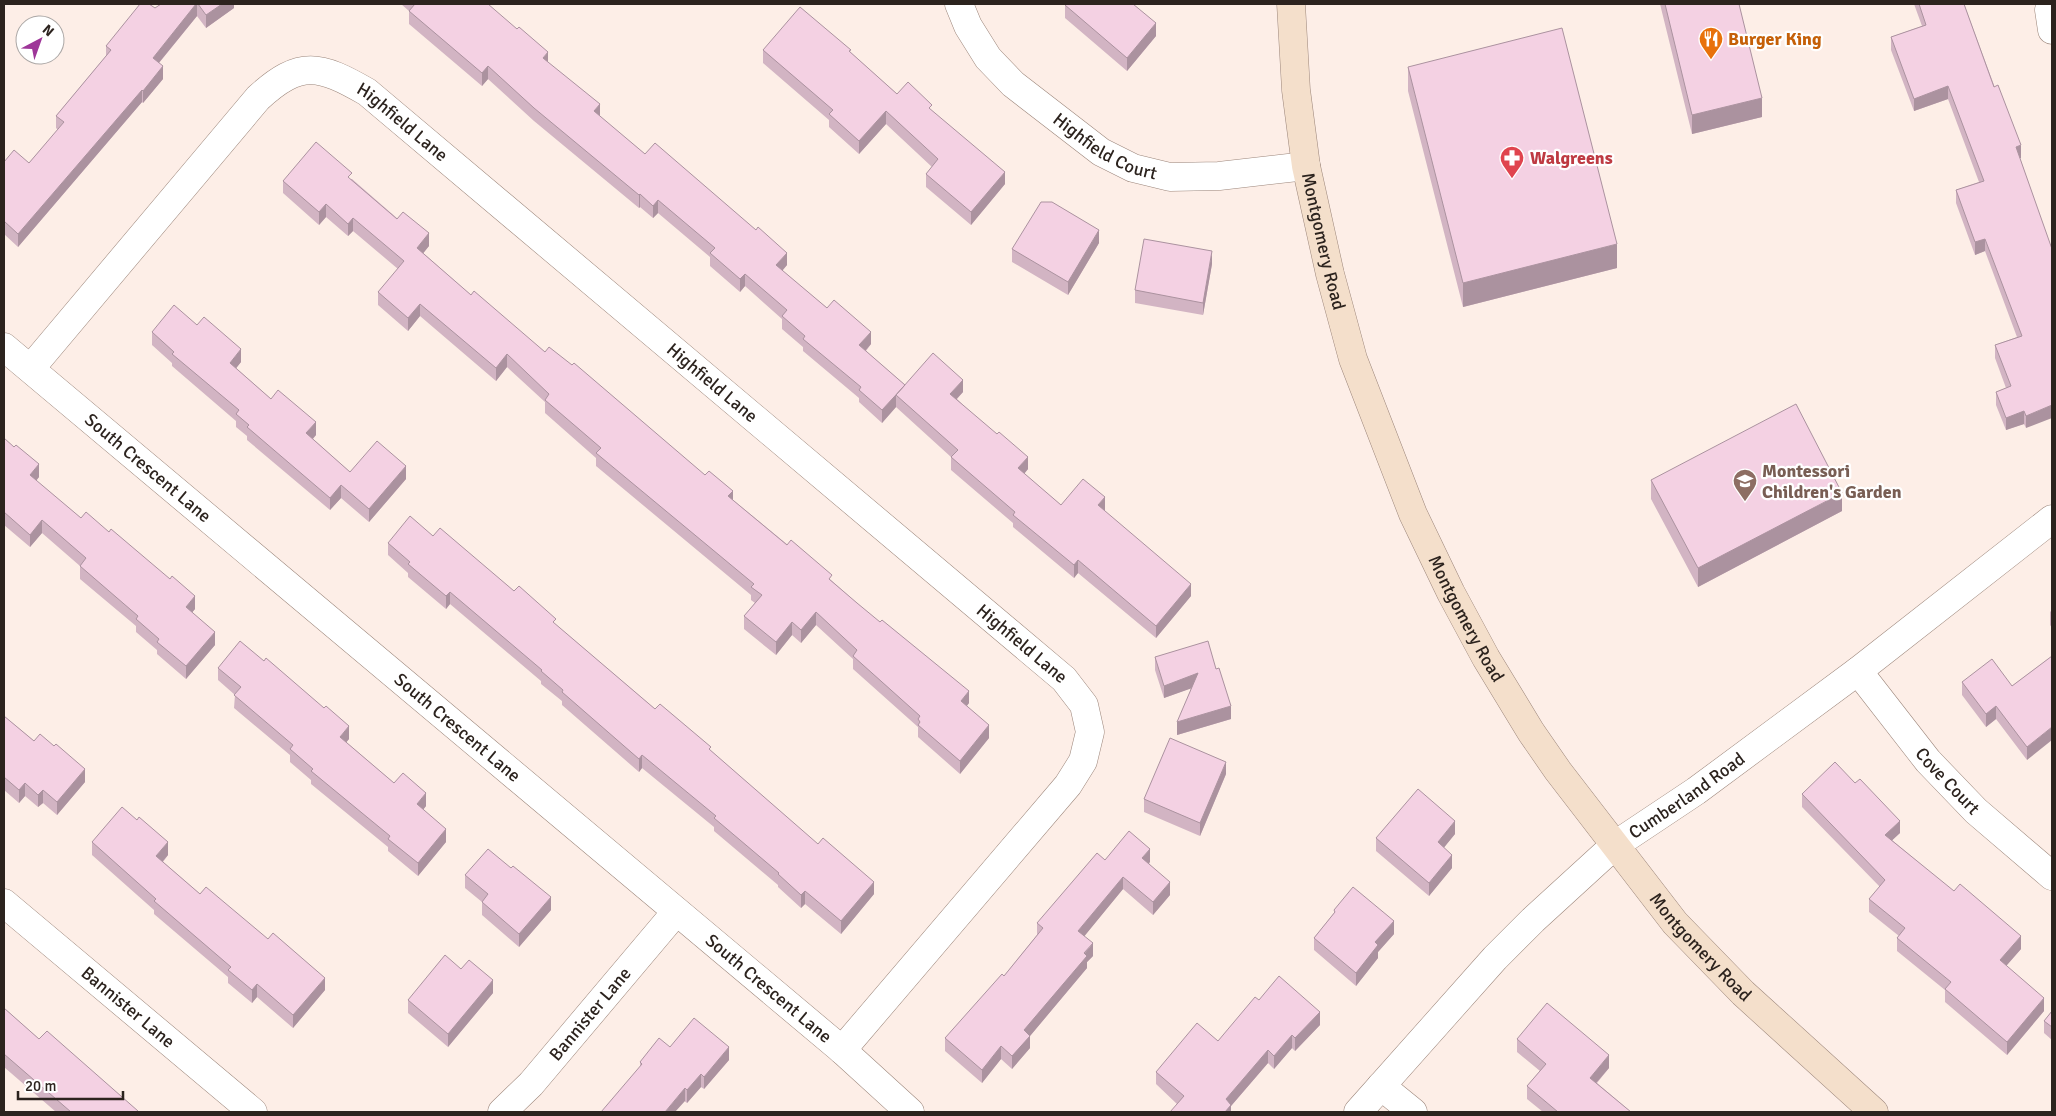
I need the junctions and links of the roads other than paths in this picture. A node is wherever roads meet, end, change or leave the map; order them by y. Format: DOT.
graph roads {
  1 [pos="959,4"];
  2 [pos="1291,4"];
  3 [pos="2051,4"];
  4 [pos="2052,30"];
  5 [pos="1306,166"];
  6 [pos="4,347"];
  7 [pos="31,368"];
  8 [pos="2052,519"];
  9 [pos="1858,671"];
  10 [pos="1615,845"];
  11 [pos="2052,876"];
  12 [pos="4,903"];
  13 [pos="676,912"];
  14 [pos="842,1050"];
  15 [pos="1381,1086"];
  16 [pos="253,1112"];
  17 [pos="502,1112"];
  18 [pos="910,1112"];
  19 [pos="1358,1112"];
  20 [pos="1412,1112"];
  21 [pos="1874,1112"];
  1 -- 5 [label="street, Highfield Court"];
  2 -- 5 [label="street, Montgomery Road"];
  3 -- 4 [label="street"];
  5 -- 10 [label="street, Montgomery Road"];
  6 -- 7 [label="street, South Crescent Lane"];
  7 -- 13 [label="street, South Crescent Lane"];
  7 -- 14 [label="street, Highfield Lane"];
  8 -- 9 [label="street, Cumberland Road"];
  9 -- 10 [label="street, Cumberland Road"];
  9 -- 11 [label="street, Cove Court"];
  10 -- 15 [label="street, Cumberland Road"];
  10 -- 21 [label="street, Montgomery Road"];
  12 -- 16 [label="street, Bannister Lane"];
  13 -- 14 [label="street, South Crescent Lane"];
  13 -- 17 [label="street, Bannister Lane"];
  14 -- 18 [label="street, South Crescent Lane"];
  15 -- 19 [label="street, Cumberland Road"];
  15 -- 20 [label="street"];
}
